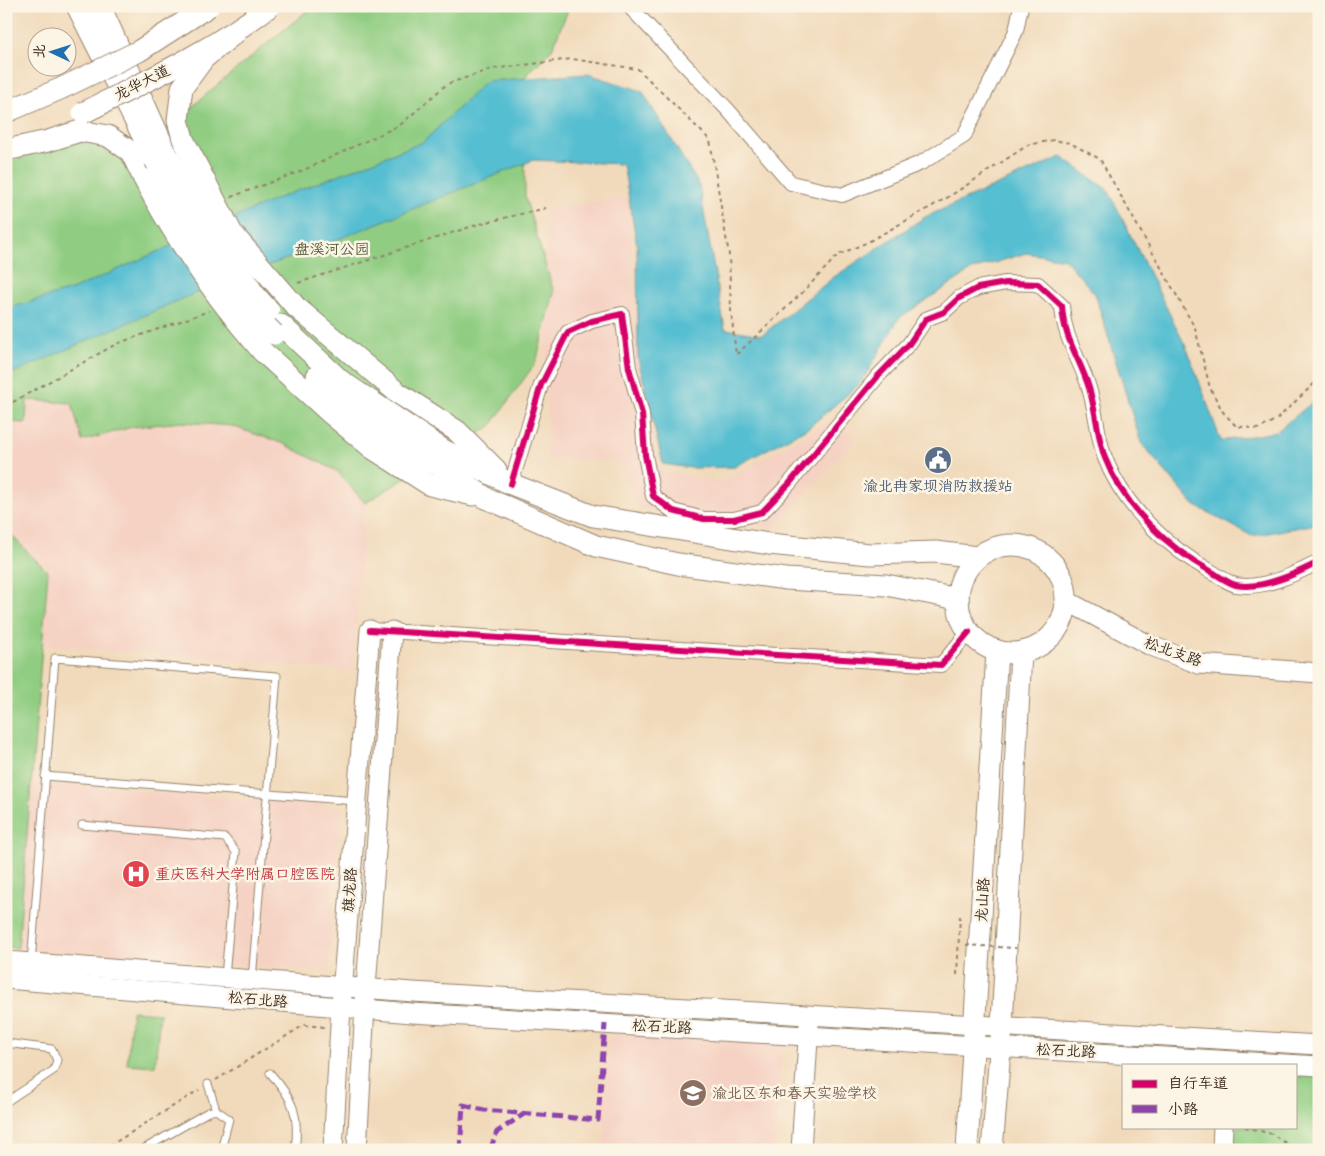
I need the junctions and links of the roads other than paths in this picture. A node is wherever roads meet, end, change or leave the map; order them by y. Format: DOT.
graph roads {
  1 [pos="77,6"];
  2 [pos="100,6"];
  3 [pos="209,6"];
  4 [pos="270,6"];
  5 [pos="629,6"];
  6 [pos="1021,6"];
  7 [pos="641,11"];
  8 [pos="236,32"];
  9 [pos="60,89"];
  10 [pos="6,100"];
  11 [pos="6,112"];
  12 [pos="6,149"];
  13 [pos="162,158"];
  14 [pos="272,337"];
  15 [pos="511,484"];
  16 [pos="977,557"];
  17 [pos="1319,562"];
  18 [pos="958,599"];
  19 [pos="1067,601"];
  20 [pos="370,630"];
  21 [pos="392,631"];
  22 [pos="969,632"];
  23 [pos="997,651"];
  24 [pos="1021,652"];
  25 [pos="1319,673"];
  26 [pos="45,776"];
  27 [pos="267,794"];
  28 [pos="357,801"];
  29 [pos="82,825"];
  30 [pos="6,961"];
  31 [pos="31,963"];
  32 [pos="225,978"];
  33 [pos="6,979"];
  34 [pos="252,980"];
  35 [pos="343,987"];
  36 [pos="366,988"];
  37 [pos="341,1007"];
  38 [pos="365,1009"];
  39 [pos="809,1015"];
  40 [pos="976,1024"];
  41 [pos="1002,1026"];
  42 [pos="808,1036"];
  43 [pos="1229,1040"];
  44 [pos="6,1043"];
  45 [pos="974,1045"];
  46 [pos="1319,1045"];
  47 [pos="1000,1047"];
  48 [pos="1228,1063"];
  49 [pos="1258,1064"];
  50 [pos="1298,1065"];
  51 [pos="1319,1066"];
  52 [pos="270,1073"];
  53 [pos="208,1084"];
  54 [pos="6,1102"];
  55 [pos="216,1110"];
  56 [pos="1223,1128"];
  57 [pos="142,1150"];
  58 [pos="221,1150"];
  59 [pos="295,1150"];
  60 [pos="333,1150"];
  61 [pos="356,1150"];
  62 [pos="801,1150"];
  63 [pos="967,1150"];
  64 [pos="992,1150"];
  65 [pos="1222,1150"];
  1 -- 13 [label="main road"];
  2 -- 13 [label="main road"];
  3 -- 9 [label="main road, 龙华大道, bridge"];
  4 -- 8 [label="main road, 龙华大道, bridge"];
  5 -- 7 [label="street"];
  6 -- 7 [label="street"];
  8 -- 12 [label="main road, 龙华大道, bridge"];
  8 -- 15 [label="main road, bridge"];
  9 -- 10 [label="main road"];
  9 -- 11 [label="main road, 龙华大道"];
  12 -- 14 [label="main road, bridge"];
  13 -- 14 [label="main road, bridge"];
  14 -- 15 [label="main road"];
  14 -- 18 [label="main road"];
  15 -- 16 [label="main road"];
  15 -- 17 [label="street"];
  16 -- 18 [label="main road"];
  16 -- 19 [label="main road"];
  18 -- 22 [label="main road"];
  19 -- 24 [label="main road"];
  19 -- 25 [label="main road, 松北支路"];
  20 -- 21 [label="street"];
  20 -- 28 [label="main road, 旗龙路"];
  21 -- 22 [label="street"];
  21 -- 36 [label="main road"];
  22 -- 23 [label="main road"];
  23 -- 24 [label="main road"];
  23 -- 40 [label="main road, 龙山路"];
  24 -- 41 [label="main road, 龙山路"];
  26 -- 27 [label="lane"];
  26 -- 27 [label="lane"];
  26 -- 31 [label="lane"];
  27 -- 28 [label="lane"];
  27 -- 34 [label="lane"];
  28 -- 35 [label="main road, 旗龙路"];
  29 -- 32 [label="lane"];
  30 -- 31 [label="main road, 松石北路"];
  31 -- 32 [label="main road, 松石北路"];
  32 -- 34 [label="main road, 松石北路"];
  33 -- 37 [label="main road, 松石北路"];
  34 -- 35 [label="main road, 松石北路"];
  35 -- 36 [label="main road, 松石北路"];
  35 -- 37 [label="main road, 旗龙路"];
  36 -- 38 [label="main road"];
  36 -- 39 [label="main road, 松石北路"];
  37 -- 38 [label="main road, 松石北路"];
  37 -- 60 [label="main road, 旗龙路"];
  38 -- 42 [label="main road, 松石北路"];
  38 -- 61 [label="main road"];
  39 -- 40 [label="main road, 松石北路"];
  39 -- 42 [label="main road"];
  40 -- 41 [label="main road, 松石北路"];
  40 -- 45 [label="main road, 龙山路"];
  41 -- 43 [label="main road, 松石北路"];
  41 -- 47 [label="main road, 龙山路"];
  42 -- 45 [label="main road, 松石北路"];
  42 -- 62 [label="main road"];
  43 -- 46 [label="main road, 松石北路"];
  43 -- 48 [label="main road"];
  44 -- 54 [label="lane"];
  45 -- 47 [label="main road, 松石北路"];
  45 -- 63 [label="main road, 龙山路"];
  47 -- 48 [label="main road, 松石北路"];
  47 -- 64 [label="main road, 龙山路"];
  48 -- 49 [label="main road, 松石北路"];
  50 -- 51 [label="main road, 松石北路"];
  52 -- 59 [label="lane"];
  53 -- 55 [label="lane"];
  55 -- 57 [label="lane"];
  55 -- 58 [label="lane"];
  56 -- 65 [label="main road"];
}
